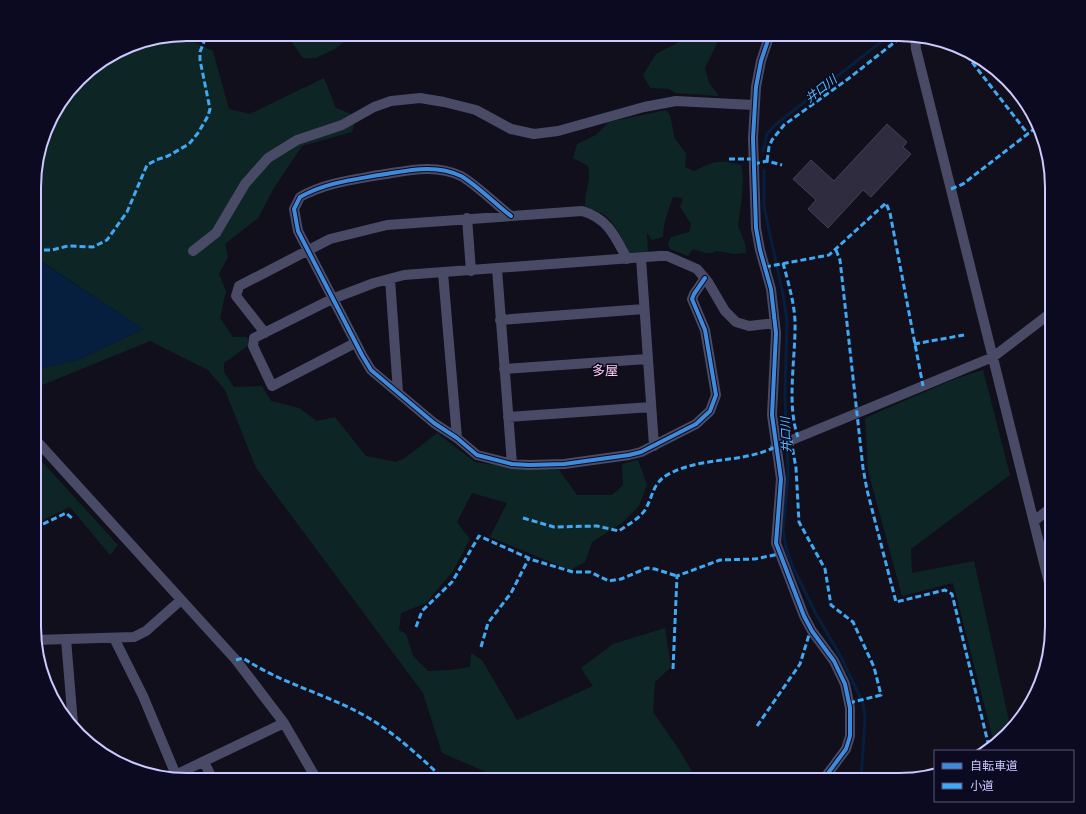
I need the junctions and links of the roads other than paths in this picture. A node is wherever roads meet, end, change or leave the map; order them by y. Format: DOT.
graph roads {
  1 [pos="768,41"];
  2 [pos="915,42"];
  3 [pos="753,105"];
  4 [pos="510,216"];
  5 [pos="467,218"];
  6 [pos="308,250"];
  7 [pos="193,251"];
  8 [pos="641,258"];
  9 [pos="627,259"];
  10 [pos="497,269"];
  11 [pos="471,271"];
  12 [pos="443,273"];
  13 [pos="706,278"];
  14 [pos="390,279"];
  15 [pos="332,298"];
  16 [pos="644,310"];
  17 [pos="1045,317"];
  18 [pos="500,320"];
  19 [pos="775,323"];
  20 [pos="265,333"];
  21 [pos="355,343"];
  22 [pos="993,357"];
  23 [pos="647,359"];
  24 [pos="504,370"];
  25 [pos="398,392"];
  26 [pos="650,407"];
  27 [pos="508,417"];
  28 [pos="457,438"];
  29 [pos="41,446"];
  30 [pos="654,446"];
  31 [pos="775,447"];
  32 [pos="512,464"];
  33 [pos="1045,512"];
  34 [pos="1034,521"];
  35 [pos="1045,566"];
  36 [pos="181,600"];
  37 [pos="114,638"];
  38 [pos="66,639"];
  39 [pos="41,640"];
  40 [pos="72,718"];
  41 [pos="284,723"];
  42 [pos="204,762"];
  43 [pos="172,772"];
  44 [pos="180,773"];
  45 [pos="210,773"];
  46 [pos="313,773"];
  47 [pos="828,773"];
  1 -- 3 [label="street"];
  2 -- 22 [label="street"];
  3 -- 7 [label="street"];
  3 -- 19 [label="street"];
  4 -- 5 [label="street"];
  4 -- 6 [label="street"];
  4 -- 9 [label="street"];
  5 -- 6 [label="street"];
  5 -- 11 [label="street"];
  6 -- 15 [label="street"];
  6 -- 20 [label="street"];
  8 -- 9 [label="street"];
  8 -- 13 [label="street"];
  8 -- 16 [label="street"];
  9 -- 10 [label="street"];
  10 -- 11 [label="street"];
  10 -- 18 [label="street"];
  11 -- 12 [label="street"];
  12 -- 14 [label="street"];
  12 -- 28 [label="street"];
  13 -- 19 [label="street"];
  13 -- 30 [label="street"];
  14 -- 15 [label="street"];
  14 -- 25 [label="street"];
  15 -- 20 [label="street"];
  15 -- 21 [label="street"];
  16 -- 18 [label="street"];
  16 -- 23 [label="street"];
  17 -- 22 [label="street"];
  18 -- 24 [label="street"];
  19 -- 31 [label="street"];
  20 -- 21 [label="street"];
  21 -- 25 [label="street"];
  22 -- 31 [label="street"];
  22 -- 34 [label="street"];
  23 -- 24 [label="street"];
  23 -- 26 [label="street"];
  24 -- 27 [label="street"];
  25 -- 28 [label="street"];
  26 -- 27 [label="street"];
  26 -- 30 [label="street"];
  27 -- 32 [label="street"];
  28 -- 32 [label="street"];
  29 -- 36 [label="street"];
  30 -- 32 [label="street"];
  31 -- 47 [label="street"];
  33 -- 34 [label="street"];
  34 -- 35 [label="street"];
  36 -- 37 [label="street"];
  36 -- 41 [label="street"];
  37 -- 38 [label="street"];
  37 -- 43 [label="street"];
  38 -- 39 [label="street"];
  38 -- 40 [label="street"];
  41 -- 42 [label="street"];
  41 -- 46 [label="street"];
  42 -- 44 [label="street"];
  42 -- 45 [label="street"];
}
